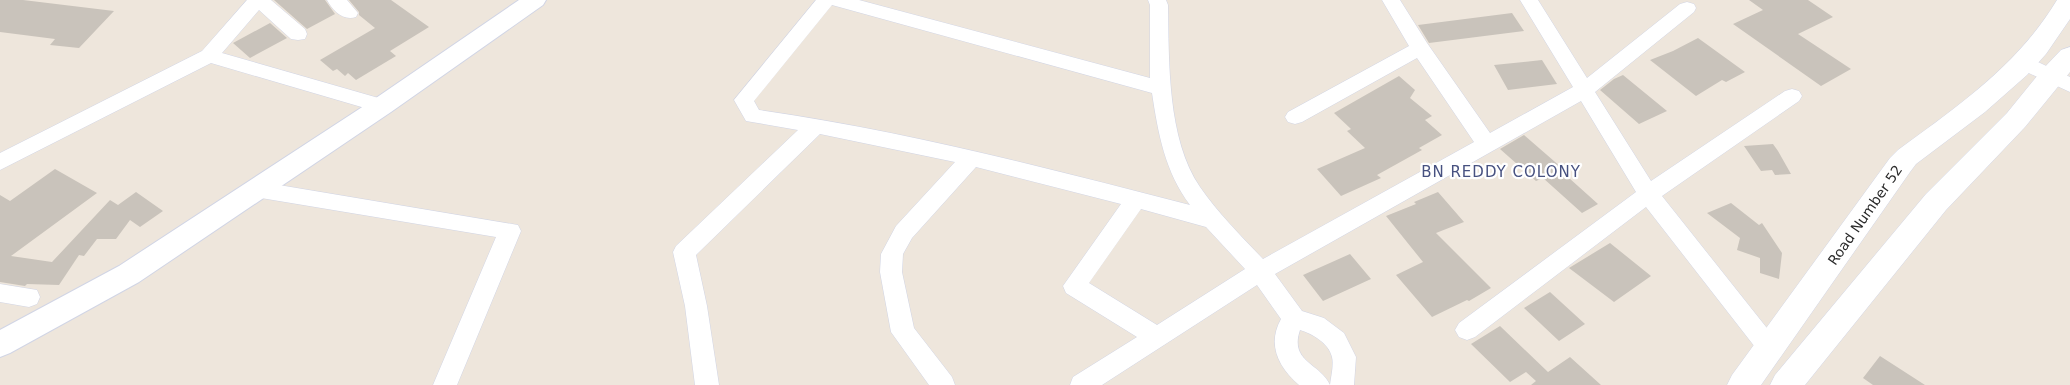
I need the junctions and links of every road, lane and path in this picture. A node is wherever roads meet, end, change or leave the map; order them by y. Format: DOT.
graph roads {
  1 [pos="258,0"];
  2 [pos="336,0"];
  3 [pos="515,0"];
  4 [pos="535,0"];
  5 [pos="826,0"];
  6 [pos="836,0"];
  7 [pos="1157,0"];
  8 [pos="1391,0"];
  9 [pos="1529,0"];
  10 [pos="2070,0"];
  11 [pos="1687,8"];
  12 [pos="349,13"];
  13 [pos="298,34"];
  14 [pos="1420,48"];
  15 [pos="209,56"];
  16 [pos="2070,56"];
  17 [pos="2025,63"];
  18 [pos="2061,80"];
  19 [pos="1160,88"];
  20 [pos="1584,90"];
  21 [pos="1792,96"];
  22 [pos="374,103"];
  23 [pos="1295,117"];
  24 [pos="816,124"];
  25 [pos="1487,144"];
  26 [pos="972,157"];
  27 [pos="0,162"];
  28 [pos="255,190"];
  29 [pos="1648,194"];
  30 [pos="1136,200"];
  31 [pos="1213,220"];
  32 [pos="1260,271"];
  33 [pos="0,294"];
  34 [pos="29,297"];
  35 [pos="1294,318"];
  36 [pos="0,328"];
  37 [pos="1467,330"];
  38 [pos="1157,337"];
  39 [pos="0,344"];
  40 [pos="1770,349"];
  41 [pos="445,385"];
  42 [pos="707,385"];
  43 [pos="943,385"];
  44 [pos="1082,385"];
  45 [pos="1318,385"];
  46 [pos="1342,385"];
  47 [pos="1743,385"];
  48 [pos="1786,385"];
  1 -- 13 [label="street"];
  1 -- 15 [label="street"];
  2 -- 12 [label="street"];
  3 -- 22 [label="street"];
  4 -- 22 [label="street"];
  5 -- 24 [label="street"];
  6 -- 19 [label="street"];
  7 -- 19 [label="street"];
  8 -- 14 [label="street"];
  9 -- 20 [label="street"];
  10 -- 17 [label="main road, Road Number 52"];
  11 -- 20 [label="street"];
  14 -- 23 [label="street"];
  14 -- 25 [label="street"];
  15 -- 22 [label="street"];
  15 -- 27 [label="street"];
  16 -- 18 [label="main road"];
  17 -- 18 [label="street"];
  17 -- 40 [label="main road, Road Number 52"];
  18 -- 48 [label="main road"];
  19 -- 31 [label="street"];
  20 -- 25 [label="street"];
  20 -- 29 [label="street"];
  21 -- 29 [label="street"];
  22 -- 28 [label="street"];
  22 -- 36 [label="street"];
  24 -- 26 [label="street"];
  24 -- 42 [label="street"];
  25 -- 32 [label="street"];
  26 -- 30 [label="street"];
  26 -- 43 [label="street"];
  28 -- 39 [label="street"];
  28 -- 41 [label="street"];
  29 -- 37 [label="street"];
  29 -- 40 [label="street"];
  30 -- 31 [label="street"];
  30 -- 38 [label="street"];
  31 -- 32 [label="street"];
  32 -- 35 [label="street"];
  32 -- 38 [label="street"];
  33 -- 34 [label="street"];
  35 -- 45 [label="street"];
  35 -- 46 [label="street"];
  38 -- 44 [label="street"];
  40 -- 47 [label="main road, Road Number 52"];
}
